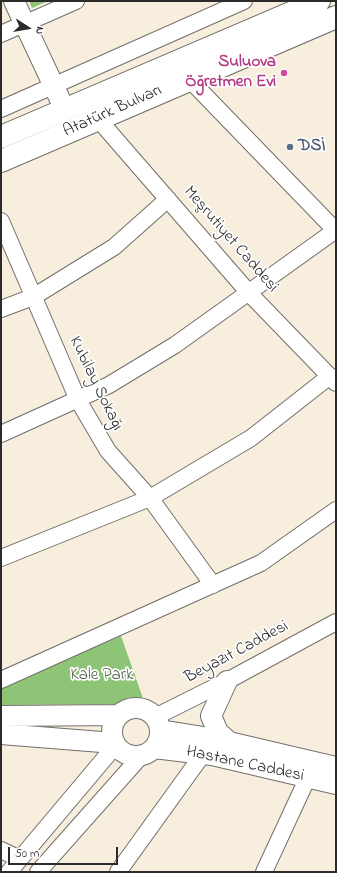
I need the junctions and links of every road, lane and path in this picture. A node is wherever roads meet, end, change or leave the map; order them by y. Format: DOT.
graph roads {
  1 [pos="14,1"];
  2 [pos="76,1"];
  3 [pos="244,1"];
  4 [pos="319,1"];
  5 [pos="336,17"];
  6 [pos="24,24"];
  7 [pos="1,34"];
  8 [pos="189,79"];
  9 [pos="54,86"];
  10 [pos="1,110"];
  11 [pos="65,110"];
  12 [pos="98,119"];
  13 [pos="1,137"];
  14 [pos="1,161"];
  15 [pos="168,199"];
  16 [pos="1,221"];
  17 [pos="336,230"];
  18 [pos="249,294"];
  19 [pos="33,297"];
  20 [pos="1,309"];
  21 [pos="333,379"];
  22 [pos="78,400"];
  23 [pos="1,434"];
  24 [pos="150,498"];
  25 [pos="336,510"];
  26 [pos="1,558"];
  27 [pos="213,585"];
  28 [pos="336,622"];
  29 [pos="1,680"];
  30 [pos="227,681"];
  31 [pos="118,715"];
  32 [pos="1,716"];
  33 [pos="1,734"];
  34 [pos="153,738"];
  35 [pos="229,742"];
  36 [pos="115,744"];
  37 [pos="203,754"];
  38 [pos="336,767"];
  39 [pos="308,777"];
  40 [pos="336,784"];
  41 [pos="1,850"];
  42 [pos="20,859"];
  43 [pos="9,872"];
  44 [pos="38,872"];
  45 [pos="118,872"];
  46 [pos="264,872"];
  1 -- 6 [label="street"];
  2 -- 6 [label="street"];
  3 -- 9 [label="street"];
  4 -- 11 [label="main road, Atatürk Bulvarı"];
  5 -- 8 [label="main road, Atatürk Bulvarı"];
  6 -- 7 [label="street"];
  6 -- 9 [label="street"];
  8 -- 12 [label="main road, Atatürk Bulvarı"];
  8 -- 17 [label="street"];
  9 -- 10 [label="street"];
  9 -- 11 [label="street"];
  11 -- 13 [label="main road, Atatürk Bulvarı"];
  12 -- 14 [label="main road, Atatürk Bulvarı"];
  12 -- 15 [label="street, Meşrutiyet Caddesi"];
  15 -- 18 [label="street, Meşrutiyet Caddesi"];
  15 -- 19 [label="street"];
  16 -- 19 [label="street, Kubilay Sokağı"];
  17 -- 18 [label="street"];
  18 -- 21 [label="street, Meşrutiyet Caddesi"];
  18 -- 22 [label="street"];
  19 -- 20 [label="street"];
  19 -- 22 [label="street, Kubilay Sokağı"];
  21 -- 24 [label="street"];
  22 -- 23 [label="street"];
  22 -- 24 [label="street, Kubilay Sokağı"];
  24 -- 26 [label="street"];
  24 -- 27 [label="street, Kubilay Sokağı"];
  25 -- 27 [label="street"];
  27 -- 29 [label="street"];
  28 -- 30 [label="street, Beyazıt Caddesi"];
  30 -- 34 [label="street, Beyazıt Caddesi"];
  30 -- 35 [label="street"];
  31 -- 32 [label="street"];
  31 -- 34 [label="street"];
  31 -- 36 [label="street"];
  33 -- 36 [label="street"];
  34 -- 35 [label="street, Hastane Caddesi"];
  34 -- 36 [label="street"];
  34 -- 37 [label="street, Hastane Caddesi"];
  34 -- 44 [label="street"];
  35 -- 38 [label="street, Hastane Caddesi"];
  36 -- 42 [label="street"];
  37 -- 39 [label="street, Hastane Caddesi"];
  37 -- 45 [label="street"];
  39 -- 40 [label="street, Hastane Caddesi"];
  39 -- 46 [label="street"];
  41 -- 42 [label="street"];
  42 -- 43 [label="street"];
}
